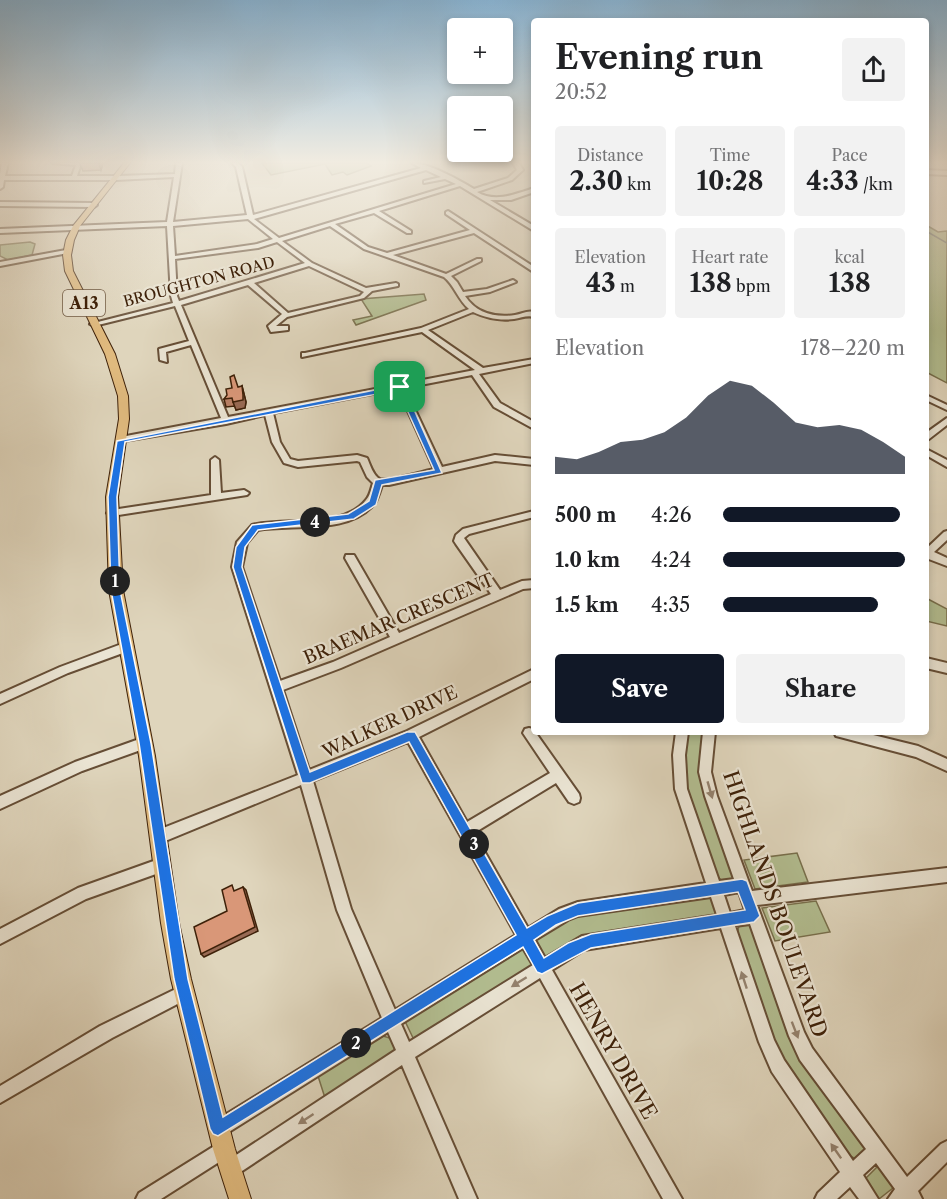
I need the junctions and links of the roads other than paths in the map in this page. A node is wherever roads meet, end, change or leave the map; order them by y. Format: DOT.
graph roads {
  1 [pos="82,219"];
  2 [pos="171,219"];
  3 [pos="227,219"];
  4 [pos="251,219"];
  5 [pos="348,219"];
  6 [pos="388,219"];
  7 [pos="457,219"];
  8 [pos="518,219"];
  9 [pos="170,224"];
  10 [pos="331,224"];
  11 [pos="75,227"];
  12 [pos="531,227"];
  13 [pos="0,231"];
  14 [pos="474,231"];
  15 [pos="409,232"];
  16 [pos="278,240"];
  17 [pos="66,252"];
  18 [pos="387,255"];
  19 [pos="171,258"];
  20 [pos="479,260"];
  21 [pos="0,264"];
  22 [pos="310,264"];
  23 [pos="531,268"];
  24 [pos="446,276"];
  25 [pos="513,282"];
  26 [pos="250,283"];
  27 [pos="396,285"];
  28 [pos="367,290"];
  29 [pos="460,294"];
  30 [pos="176,304"];
  31 [pos="475,309"];
  32 [pos="531,314"];
  33 [pos="285,315"];
  34 [pos="94,324"];
  35 [pos="285,328"];
  36 [pos="423,330"];
  37 [pos="192,342"];
  38 [pos="304,355"];
  39 [pos="164,360"];
  40 [pos="531,363"];
  41 [pos="479,373"];
  42 [pos="400,387"];
  43 [pos="929,399"];
  44 [pos="947,408"];
  45 [pos="269,412"];
  46 [pos="226,421"];
  47 [pos="947,421"];
  48 [pos="531,424"];
  49 [pos="929,435"];
  50 [pos="121,441"];
  51 [pos="929,454"];
  52 [pos="215,460"];
  53 [pos="531,462"];
  54 [pos="947,464"];
  55 [pos="439,471"];
  56 [pos="378,482"];
  57 [pos="244,493"];
  58 [pos="216,497"];
  59 [pos="112,513"];
  60 [pos="531,515"];
  61 [pos="947,534"];
  62 [pos="929,551"];
  63 [pos="929,555"];
  64 [pos="350,558"];
  65 [pos="947,562"];
  66 [pos="531,584"];
  67 [pos="498,595"];
  68 [pos="397,639"];
  69 [pos="127,647"];
  70 [pos="929,664"];
  71 [pos="947,669"];
  72 [pos="531,675"];
  73 [pos="278,687"];
  74 [pos="0,699"];
  75 [pos="529,733"];
  76 [pos="411,735"];
  77 [pos="682,735"];
  78 [pos="709,735"];
  79 [pos="851,735"];
  80 [pos="145,743"];
  81 [pos="947,765"];
  82 [pos="558,774"];
  83 [pos="306,780"];
  84 [pos="574,798"];
  85 [pos="0,803"];
  86 [pos="466,830"];
  87 [pos="158,837"];
  88 [pos="162,865"];
  89 [pos="947,875"];
  90 [pos="742,885"];
  91 [pos="714,890"];
  92 [pos="748,899"];
  93 [pos="754,916"];
  94 [pos="724,920"];
  95 [pos="0,937"];
  96 [pos="525,938"];
  97 [pos="542,968"];
  98 [pos="184,993"];
  99 [pos="391,1021"];
  100 [pos="406,1053"];
  101 [pos="0,1095"];
  102 [pos="224,1149"];
  103 [pos="877,1150"];
  104 [pos="947,1150"];
  105 [pos="851,1174"];
  106 [pos="906,1196"];
  107 [pos="145,1199"];
  108 [pos="240,1199"];
  109 [pos="468,1199"];
  110 [pos="673,1199"];
  111 [pos="824,1199"];
  112 [pos="869,1199"];
  1 -- 11 [label="main road"];
  2 -- 9 [label="street"];
  3 -- 9 [label="street"];
  4 -- 16 [label="street"];
  5 -- 10 [label="street"];
  6 -- 15 [label="street"];
  7 -- 14 [label="street"];
  8 -- 12 [label="street"];
  9 -- 11 [label="street"];
  9 -- 19 [label="street"];
  10 -- 16 [label="street"];
  10 -- 18 [label="street"];
  11 -- 13 [label="street"];
  11 -- 17 [label="main road"];
  14 -- 18 [label="street"];
  14 -- 23 [label="street"];
  16 -- 19 [label="street"];
  16 -- 22 [label="street"];
  17 -- 21 [label="street"];
  17 -- 34 [label="main road, A13"];
  18 -- 24 [label="street"];
  19 -- 30 [label="street"];
  20 -- 24 [label="street"];
  22 -- 26 [label="street, BROUGHTON ROAD"];
  22 -- 28 [label="street"];
  24 -- 29 [label="street"];
  25 -- 29 [label="street"];
  26 -- 30 [label="street, BROUGHTON ROAD"];
  26 -- 33 [label="street"];
  27 -- 28 [label="street"];
  28 -- 33 [label="street"];
  29 -- 31 [label="street"];
  30 -- 34 [label="street, BROUGHTON ROAD"];
  30 -- 37 [label="street"];
  31 -- 32 [label="street"];
  31 -- 36 [label="street"];
  33 -- 35 [label="street"];
  34 -- 50 [label="main road, A13"];
  36 -- 38 [label="street"];
  36 -- 41 [label="street"];
  37 -- 39 [label="street"];
  37 -- 46 [label="street"];
  40 -- 41 [label="street"];
  41 -- 42 [label="street"];
  41 -- 48 [label="street"];
  42 -- 45 [label="street"];
  42 -- 55 [label="street"];
  43 -- 44 [label="street"];
  45 -- 46 [label="street"];
  45 -- 56 [label="street"];
  46 -- 50 [label="street"];
  47 -- 49 [label="street"];
  50 -- 59 [label="main road, A13"];
  51 -- 54 [label="street"];
  52 -- 58 [label="street"];
  53 -- 55 [label="street"];
  55 -- 56 [label="street"];
  56 -- 73 [label="street"];
  57 -- 58 [label="street"];
  58 -- 59 [label="street"];
  59 -- 69 [label="main road, A13"];
  60 -- 67 [label="street"];
  61 -- 62 [label="street"];
  63 -- 65 [label="street"];
  64 -- 68 [label="street"];
  66 -- 67 [label="street, BRAEMAR CRESCENT"];
  67 -- 68 [label="street, BRAEMAR CRESCENT"];
  68 -- 73 [label="street, BRAEMAR CRESCENT"];
  69 -- 74 [label="street"];
  69 -- 80 [label="main road, A13"];
  70 -- 71 [label="street"];
  72 -- 76 [label="street, WALKER DRIVE"];
  73 -- 83 [label="street"];
  75 -- 82 [label="street"];
  76 -- 83 [label="street, WALKER DRIVE"];
  76 -- 86 [label="street, HENRY DRIVE"];
  77 -- 91 [label="street"];
  78 -- 90 [label="street, HIGHLANDS BOULEVARD, one-way"];
  79 -- 81 [label="street"];
  80 -- 85 [label="street"];
  80 -- 87 [label="main road, A13"];
  82 -- 84 [label="street"];
  82 -- 86 [label="street"];
  83 -- 87 [label="street, WALKER DRIVE"];
  83 -- 99 [label="street"];
  86 -- 96 [label="street, HENRY DRIVE"];
  87 -- 88 [label="main road, A13"];
  88 -- 95 [label="street"];
  88 -- 98 [label="main road, A13"];
  89 -- 92 [label="street"];
  90 -- 91 [label="street"];
  90 -- 92 [label="street, HIGHLANDS BOULEVARD"];
  91 -- 94 [label="street"];
  91 -- 96 [label="street"];
  92 -- 93 [label="street, HIGHLANDS BOULEVARD"];
  93 -- 94 [label="street"];
  93 -- 103 [label="street, HIGHLANDS BOULEVARD, one-way"];
  94 -- 97 [label="street"];
  105 -- 94 [label="street, one-way"];
  96 -- 97 [label="street, HENRY DRIVE"];
  96 -- 99 [label="street"];
  97 -- 100 [label="street, one-way"];
  97 -- 110 [label="street, HENRY DRIVE"];
  98 -- 101 [label="street"];
  98 -- 102 [label="main road, A13"];
  99 -- 100 [label="street"];
  99 -- 102 [label="street"];
  100 -- 102 [label="street, one-way"];
  100 -- 109 [label="street"];
  102 -- 107 [label="street"];
  102 -- 108 [label="main road, A13"];
  103 -- 105 [label="street"];
  103 -- 106 [label="street, HIGHLANDS BOULEVARD"];
  104 -- 106 [label="street"];
  105 -- 111 [label="street"];
  105 -- 112 [label="street"];
}
